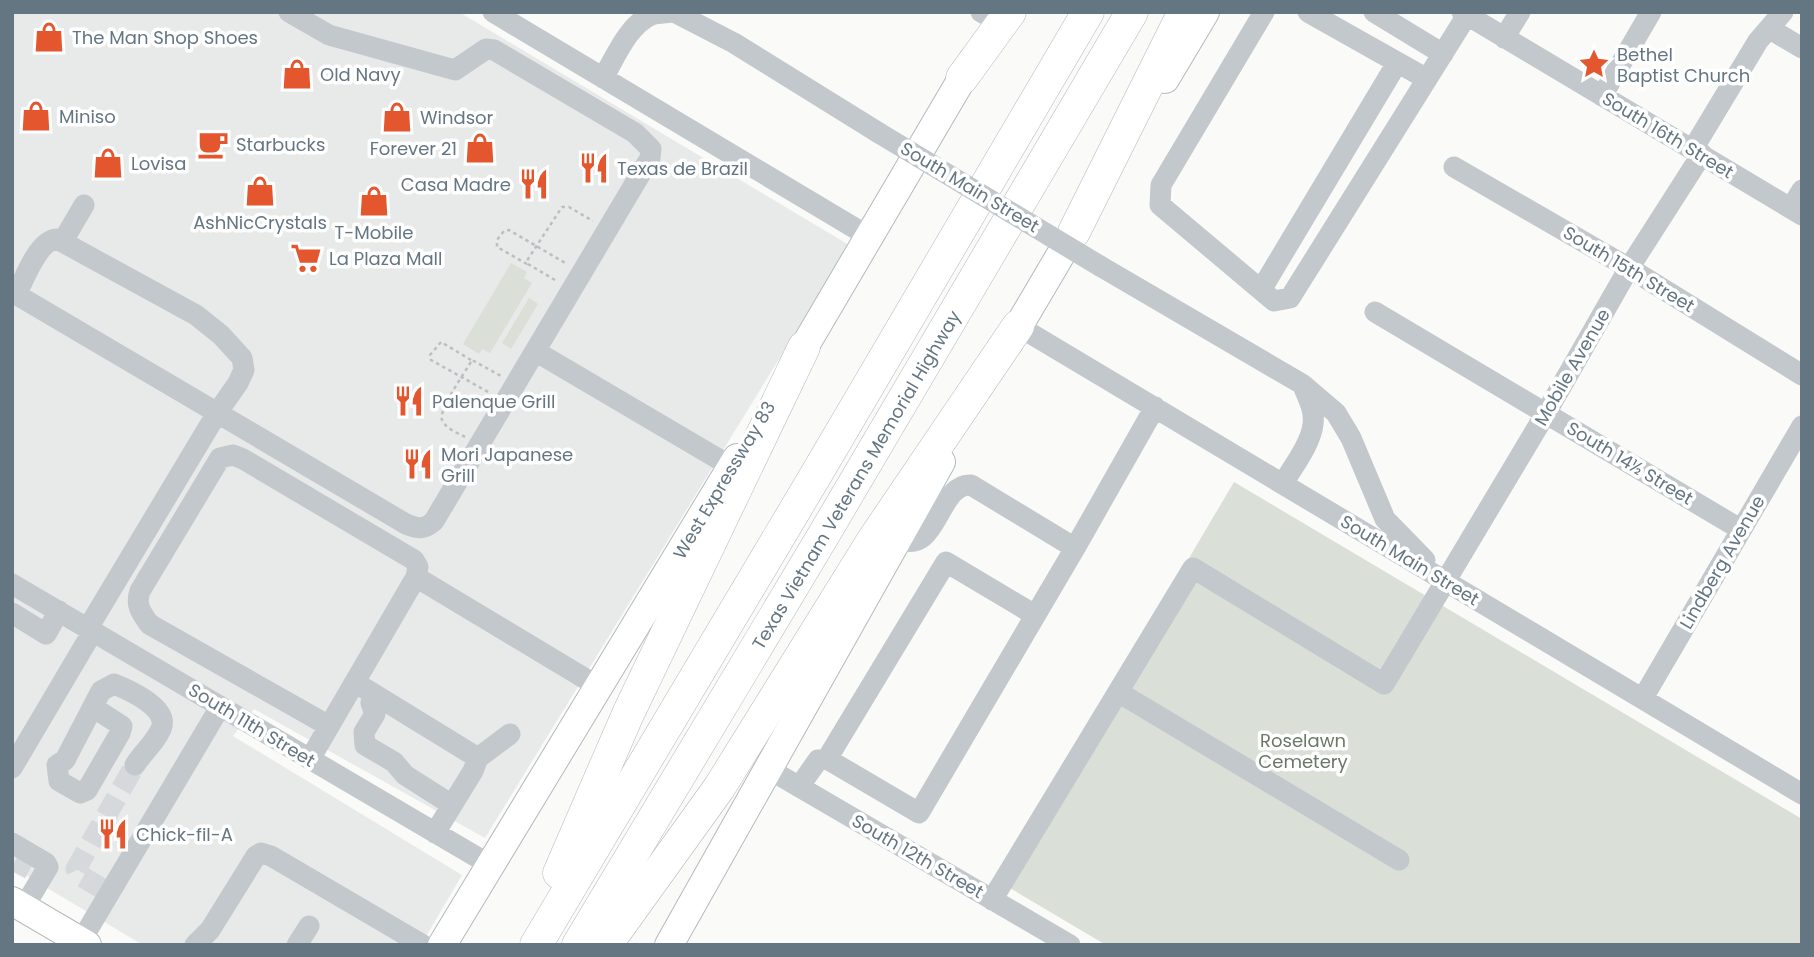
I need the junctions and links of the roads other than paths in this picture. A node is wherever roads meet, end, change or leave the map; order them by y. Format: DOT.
graph roads {
  1 [pos="289,12"];
  2 [pos="493,12"];
  3 [pos="674,12"];
  4 [pos="1088,12"];
  5 [pos="1132,12"];
  6 [pos="1184,12"];
  7 [pos="1205,12"];
  8 [pos="1264,12"];
  9 [pos="1308,12"];
  10 [pos="1374,12"];
  11 [pos="1520,12"];
  12 [pos="1651,12"];
  13 [pos="997,14"];
  14 [pos="1464,14"];
  15 [pos="1776,21"];
  16 [pos="1504,38"];
  17 [pos="1802,48"];
  18 [pos="1443,54"];
  19 [pos="1397,62"];
  20 [pos="603,78"];
  21 [pos="962,78"];
  22 [pos="1426,79"];
  23 [pos="1602,96"];
  24 [pos="1698,151"];
  25 [pos="1454,167"];
  26 [pos="1798,204"];
  27 [pos="84,205"];
  28 [pos="1074,232"];
  29 [pos="867,236"];
  30 [pos="63,241"];
  31 [pos="1629,268"];
  32 [pos="1261,290"];
  33 [pos="14,293"];
  34 [pos="1375,312"];
  35 [pos="1018,326"];
  36 [pos="539,345"];
  37 [pos="804,347"];
  38 [pos="1802,375"];
  39 [pos="1302,384"];
  40 [pos="1155,407"];
  41 [pos="1546,413"];
  42 [pos="217,414"];
  43 [pos="1802,426"];
  44 [pos="735,461"];
  45 [pos="1283,484"];
  46 [pos="1740,529"];
  47 [pos="898,538"];
  48 [pos="1075,548"];
  49 [pos="416,577"];
  50 [pos="1446,582"];
  51 [pos="12,584"];
  52 [pos="59,611"];
  53 [pos="12,613"];
  54 [pos="1035,615"];
  55 [pos="149,624"];
  56 [pos="91,629"];
  57 [pos="131,654"];
  58 [pos="354,682"];
  59 [pos="599,687"];
  60 [pos="1118,692"];
  61 [pos="1643,698"];
  62 [pos="373,699"];
  63 [pos="220,707"];
  64 [pos="94,708"];
  65 [pos="329,726"];
  66 [pos="510,734"];
  67 [pos="22,737"];
  68 [pos="478,758"];
  69 [pos="827,759"];
  70 [pos="310,760"];
  71 [pos="57,765"];
  72 [pos="135,765"];
  73 [pos="12,768"];
  74 [pos="767,768"];
  75 [pos="799,787"];
  76 [pos="1802,794"];
  77 [pos="452,805"];
  78 [pos="919,813"];
  79 [pos="435,833"];
  80 [pos="895,843"];
  81 [pos="1399,860"];
  82 [pos="492,866"];
  83 [pos="20,869"];
  84 [pos="992,900"];
  85 [pos="309,926"];
  86 [pos="84,943"];
  87 [pos="195,945"];
  88 [pos="297,945"];
  89 [pos="423,945"];
  90 [pos="442,945"];
  91 [pos="528,945"];
  92 [pos="536,945"];
  93 [pos="578,945"];
  94 [pos="606,945"];
  95 [pos="668,945"];
  96 [pos="1070,945"];
  1 -- 36 [label="street"];
  2 -- 20 [label="street"];
  3 -- 20 [label="street, South Main Street"];
  3 -- 39 [label="street, South Main Street, bridge"];
  4 -- 92 [label="highway, Texas Vietnam Veterans Memorial Highway"];
  5 -- 93 [label="highway, Texas Vietnam Veterans Memorial Highway"];
  6 -- 28 [label="highway"];
  7 -- 28 [label="main road"];
  8 -- 32 [label="street"];
  9 -- 19 [label="street"];
  10 -- 18 [label="street"];
  11 -- 16 [label="street"];
  12 -- 23 [label="street"];
  13 -- 21 [label="highway"];
  14 -- 16 [label="street, South 16th Street"];
  14 -- 18 [label="street"];
  15 -- 17 [label="street"];
  15 -- 24 [label="street, Mobile Avenue"];
  16 -- 23 [label="street, South 16th Street"];
  18 -- 22 [label="street"];
  19 -- 22 [label="street"];
  19 -- 32 [label="street"];
  20 -- 29 [label="street"];
  21 -- 29 [label="main road, West Expressway 83"];
  22 -- 32 [label="street"];
  23 -- 24 [label="street, South 16th Street"];
  24 -- 26 [label="street, South 16th Street"];
  24 -- 31 [label="street, Mobile Avenue"];
  25 -- 31 [label="street, South 15th Street"];
  27 -- 30 [label="street"];
  28 -- 35 [label="main road"];
  29 -- 37 [label="main road, West Expressway 83"];
  30 -- 33 [label="street"];
  30 -- 42 [label="street"];
  31 -- 38 [label="street, South 15th Street"];
  31 -- 41 [label="street, Mobile Avenue"];
  33 -- 42 [label="street"];
  34 -- 41 [label="street, South 14½ Street"];
  35 -- 40 [label="street, South Main Street"];
  35 -- 47 [label="main road"];
  35 -- 94 [label="highway"];
  36 -- 42 [label="street"];
  36 -- 44 [label="street"];
  37 -- 44 [label="main road, West Expressway 83"];
  37 -- 91 [label="highway"];
  39 -- 45 [label="street"];
  39 -- 50 [label="street, South Main Street"];
  40 -- 45 [label="street, South Main Street"];
  40 -- 48 [label="street"];
  41 -- 46 [label="street, South 14½ Street"];
  41 -- 50 [label="street, Mobile Avenue"];
  42 -- 56 [label="street"];
  43 -- 46 [label="street, Lindberg Avenue"];
  44 -- 59 [label="main road, West Expressway 83"];
  45 -- 50 [label="street, South Main Street"];
  46 -- 61 [label="street, Lindberg Avenue"];
  47 -- 48 [label="street"];
  47 -- 74 [label="main road"];
  48 -- 54 [label="street"];
  49 -- 55 [label="street"];
  49 -- 58 [label="street"];
  49 -- 59 [label="street"];
  50 -- 60 [label="street, Mobile Avenue"];
  50 -- 61 [label="street, South Main Street"];
  51 -- 52 [label="street, South 11th Street"];
  52 -- 53 [label="street"];
  52 -- 56 [label="street, South 11th Street"];
  54 -- 69 [label="street"];
  54 -- 78 [label="street"];
  55 -- 57 [label="street"];
  55 -- 65 [label="street"];
  56 -- 57 [label="street, South 11th Street"];
  56 -- 67 [label="street"];
  57 -- 63 [label="street, South 11th Street"];
  58 -- 62 [label="street"];
  58 -- 65 [label="street"];
  59 -- 82 [label="main road, West Expressway 83"];
  60 -- 81 [label="street"];
  60 -- 84 [label="street"];
  61 -- 76 [label="street, South Main Street"];
  62 -- 68 [label="street"];
  62 -- 77 [label="street"];
  63 -- 70 [label="street, South 11th Street"];
  63 -- 86 [label="street"];
  64 -- 71 [label="street"];
  64 -- 71 [label="street"];
  64 -- 72 [label="street"];
  65 -- 70 [label="street"];
  66 -- 68 [label="street"];
  67 -- 71 [label="street"];
  67 -- 73 [label="street"];
  68 -- 77 [label="street"];
  69 -- 75 [label="street"];
  69 -- 78 [label="street"];
  70 -- 79 [label="street, South 11th Street"];
  74 -- 75 [label="street, South 12th Street"];
  74 -- 95 [label="main road"];
  75 -- 80 [label="street, South 12th Street"];
  77 -- 79 [label="street"];
  78 -- 80 [label="street"];
  79 -- 82 [label="street, South 11th Street"];
  80 -- 84 [label="street, South 12th Street"];
  82 -- 90 [label="main road, West Expressway 83"];
  83 -- 86 [label="main road"];
  84 -- 96 [label="street, South 12th Street"];
  85 -- 88 [label="street"];
  87 -- 89 [label="street"];
}
